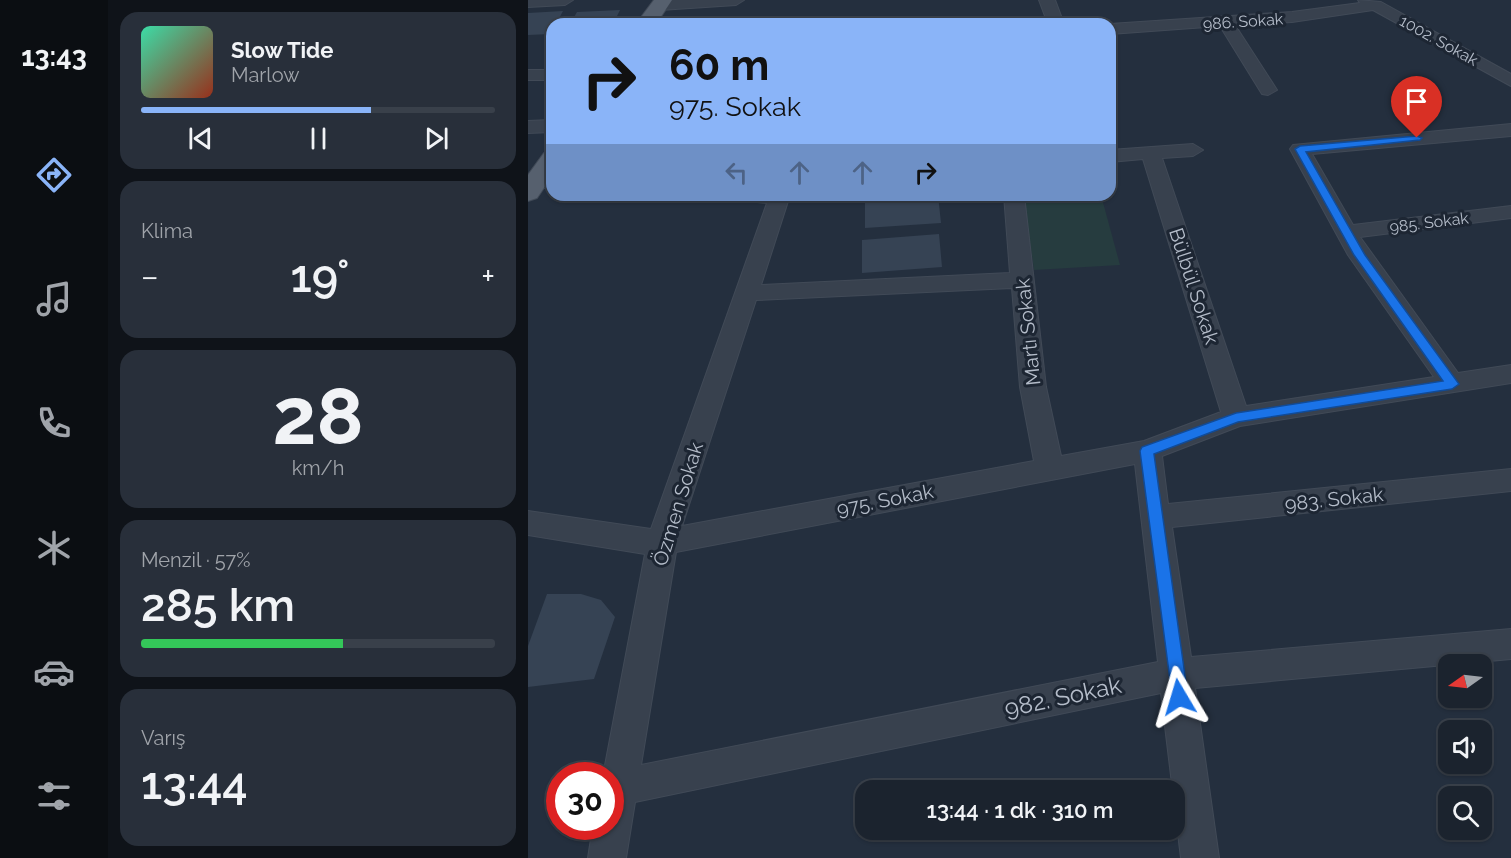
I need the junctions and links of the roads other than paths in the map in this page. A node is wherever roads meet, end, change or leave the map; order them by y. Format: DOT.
graph roads {
  1 [pos="565,0"];
  2 [pos="736,0"];
  3 [pos="1047,0"];
  4 [pos="528,2"];
  5 [pos="661,2"];
  6 [pos="1371,3"];
  7 [pos="650,18"];
  8 [pos="1054,18"];
  9 [pos="1225,22"];
  10 [pos="1116,29"];
  11 [pos="528,75"];
  12 [pos="546,75"];
  13 [pos="1511,81"];
  14 [pos="1268,90"];
  15 [pos="546,126"];
  16 [pos="528,127"];
  17 [pos="1511,130"];
  18 [pos="1192,150"];
  19 [pos="1151,154"];
  20 [pos="1116,156"];
  21 [pos="546,171"];
  22 [pos="539,186"];
  23 [pos="778,201"];
  24 [pos="1015,201"];
  25 [pos="1511,212"];
  26 [pos="1346,232"];
  27 [pos="1022,280"];
  28 [pos="747,293"];
  29 [pos="1511,374"];
  30 [pos="1452,384"];
  31 [pos="1236,417"];
  32 [pos="1147,451"];
  33 [pos="1050,468"];
  34 [pos="1511,480"];
  35 [pos="1156,517"];
  36 [pos="528,523"];
  37 [pos="662,542"];
  38 [pos="1511,644"];
  39 [pos="1176,674"];
  40 [pos="624,769"];
  41 [pos="624,786"];
  42 [pos="611,840"];
  43 [pos="607,858"];
  44 [pos="1200,858"];
  1 -- 4 [label="street"];
  2 -- 5 [label="street"];
  3 -- 8 [label="street"];
  5 -- 7 [label="main road"];
  6 -- 9 [label="street, 986. Sokak"];
  6 -- 13 [label="street, 1002. Sokak"];
  9 -- 10 [label="street, 986. Sokak"];
  9 -- 14 [label="street"];
  11 -- 12 [label="street"];
  15 -- 16 [label="street"];
  17 -- 26 [label="street"];
  18 -- 19 [label="street"];
  19 -- 20 [label="street"];
  19 -- 31 [label="street, Bülbül Sokak"];
  21 -- 22 [label="main road"];
  23 -- 28 [label="street, Özmen Sokak"];
  24 -- 27 [label="street, Martı Sokak"];
  25 -- 26 [label="street, 985. Sokak"];
  26 -- 30 [label="street"];
  27 -- 28 [label="street"];
  27 -- 33 [label="street, Martı Sokak"];
  28 -- 37 [label="street, Özmen Sokak"];
  29 -- 30 [label="street, 975. Sokak"];
  30 -- 31 [label="street, 975. Sokak"];
  31 -- 32 [label="street, 975. Sokak"];
  32 -- 33 [label="street, 975. Sokak"];
  32 -- 35 [label="street"];
  33 -- 37 [label="street, 975. Sokak"];
  34 -- 35 [label="street, 983. Sokak"];
  35 -- 39 [label="street"];
  36 -- 37 [label="street, 975. Sokak"];
  37 -- 40 [label="street, Özmen Sokak"];
  38 -- 39 [label="street, 982. Sokak"];
  39 -- 41 [label="street, 982. Sokak"];
  39 -- 44 [label="street"];
  42 -- 43 [label="street, Özmen Sokak"];
}
